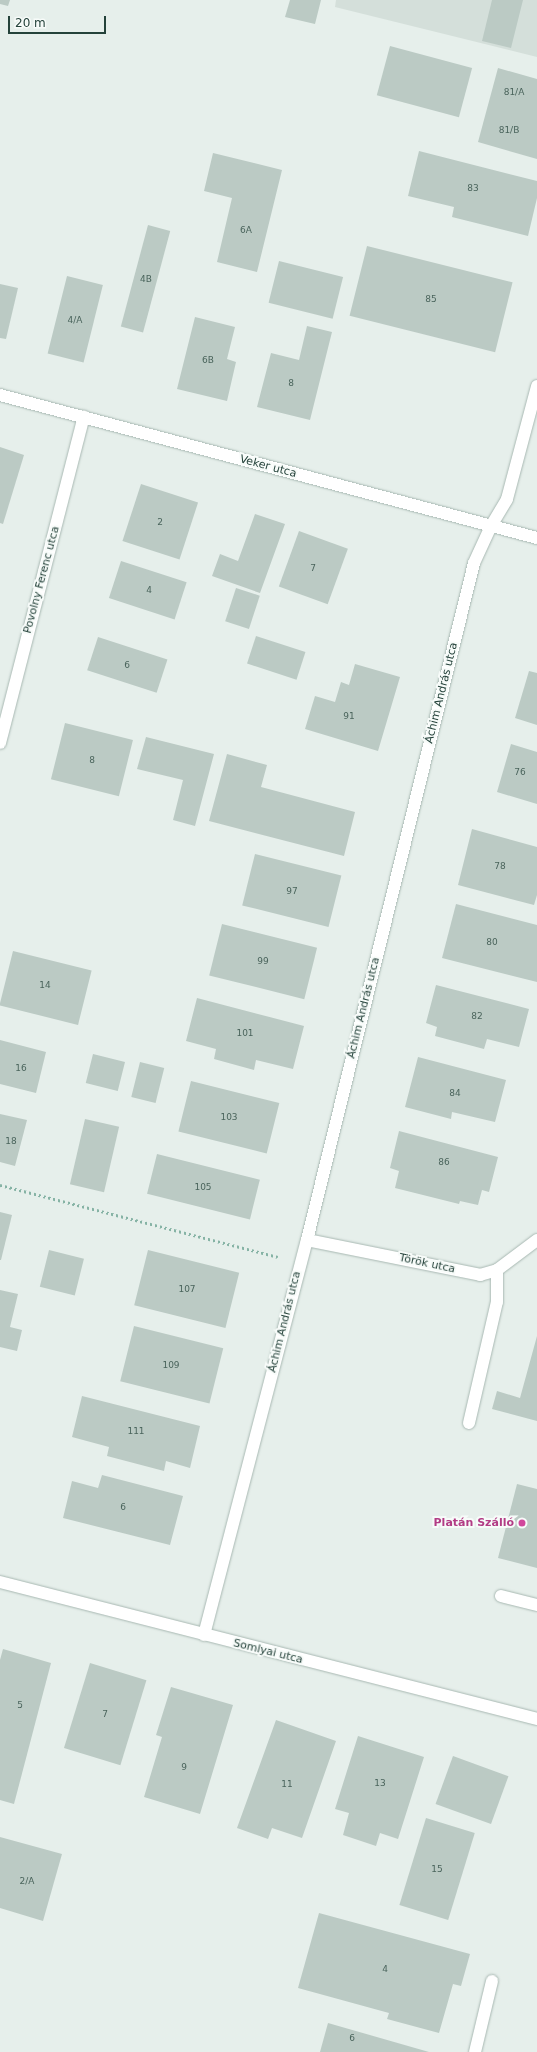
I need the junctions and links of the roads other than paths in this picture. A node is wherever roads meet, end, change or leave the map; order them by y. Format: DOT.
graph roads {
  1 [pos="537,386"];
  2 [pos="0,395"];
  3 [pos="84,417"];
  4 [pos="491,526"];
  5 [pos="537,538"];
  6 [pos="0,743"];
  7 [pos="307,1240"];
  8 [pos="537,1240"];
  9 [pos="497,1270"];
  10 [pos="469,1423"];
  11 [pos="0,1582"];
  12 [pos="501,1596"];
  13 [pos="537,1605"];
  14 [pos="204,1635"];
  15 [pos="537,1720"];
  16 [pos="492,1981"];
  17 [pos="475,2052"];
  1 -- 4 [label="street, Áchim András utca"];
  2 -- 3 [label="street, Veker utca"];
  3 -- 4 [label="street, Veker utca"];
  3 -- 6 [label="street, Povolny Ferenc utca"];
  4 -- 5 [label="street, Veker utca"];
  4 -- 7 [label="street, Áchim András utca"];
  7 -- 9 [label="street, Török utca"];
  7 -- 14 [label="street, Áchim András utca"];
  8 -- 9 [label="street, Török utca"];
  9 -- 10 [label="street"];
  11 -- 14 [label="street, Somlyai utca"];
  12 -- 13 [label="street"];
  14 -- 15 [label="street, Somlyai utca"];
  16 -- 17 [label="street"];
}
